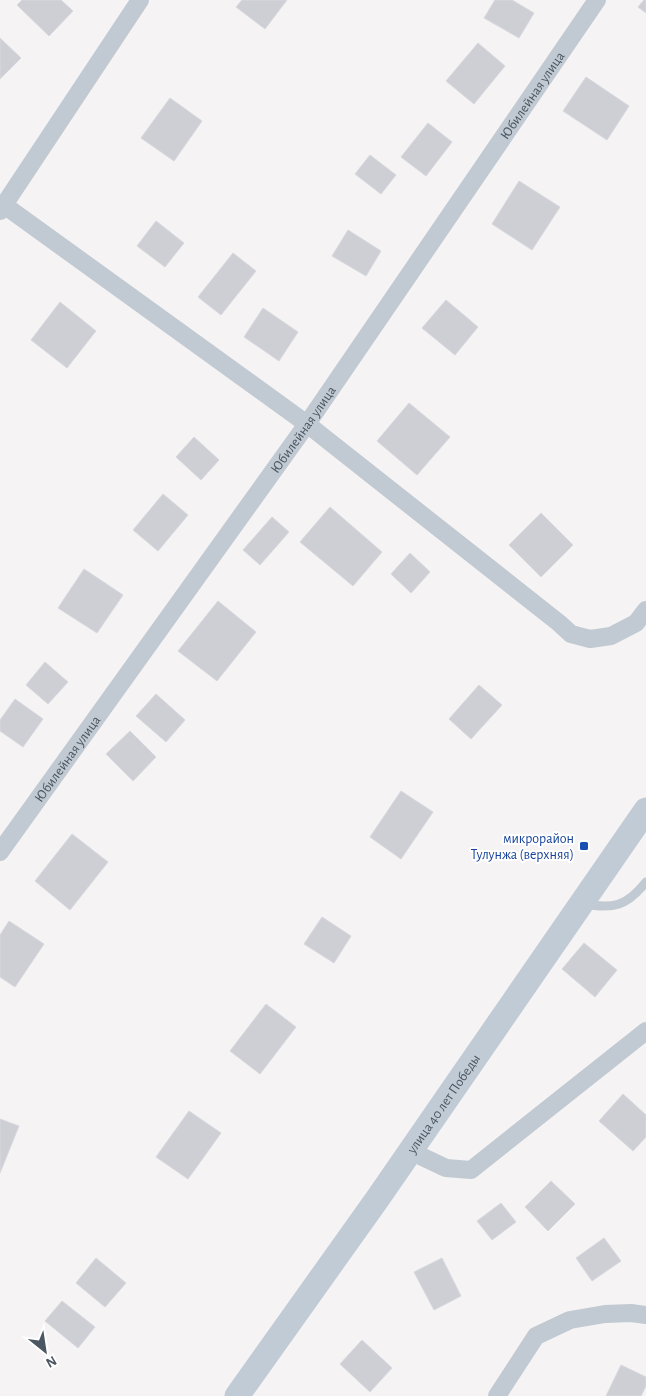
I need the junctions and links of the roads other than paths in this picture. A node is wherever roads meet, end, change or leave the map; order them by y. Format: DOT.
graph roads {
  1 [pos="140,0"];
  2 [pos="597,0"];
  3 [pos="2,208"];
  4 [pos="307,424"];
  5 [pos="646,610"];
  6 [pos="646,810"];
  7 [pos="0,852"];
  8 [pos="646,882"];
  9 [pos="580,904"];
  10 [pos="646,1031"];
  11 [pos="410,1152"];
  12 [pos="646,1315"];
  13 [pos="237,1396"];
  14 [pos="497,1396"];
  1 -- 3 [label="street"];
  2 -- 4 [label="street, Юбилейная улица"];
  3 -- 4 [label="street"];
  4 -- 5 [label="street"];
  4 -- 7 [label="street, Юбилейная улица"];
  6 -- 9 [label="street, улица 40 лет Победы"];
  8 -- 9 [label="lane"];
  9 -- 11 [label="street, улица 40 лет Победы"];
  10 -- 11 [label="street"];
  11 -- 13 [label="street, улица 40 лет Победы"];
  12 -- 14 [label="street"];
}
